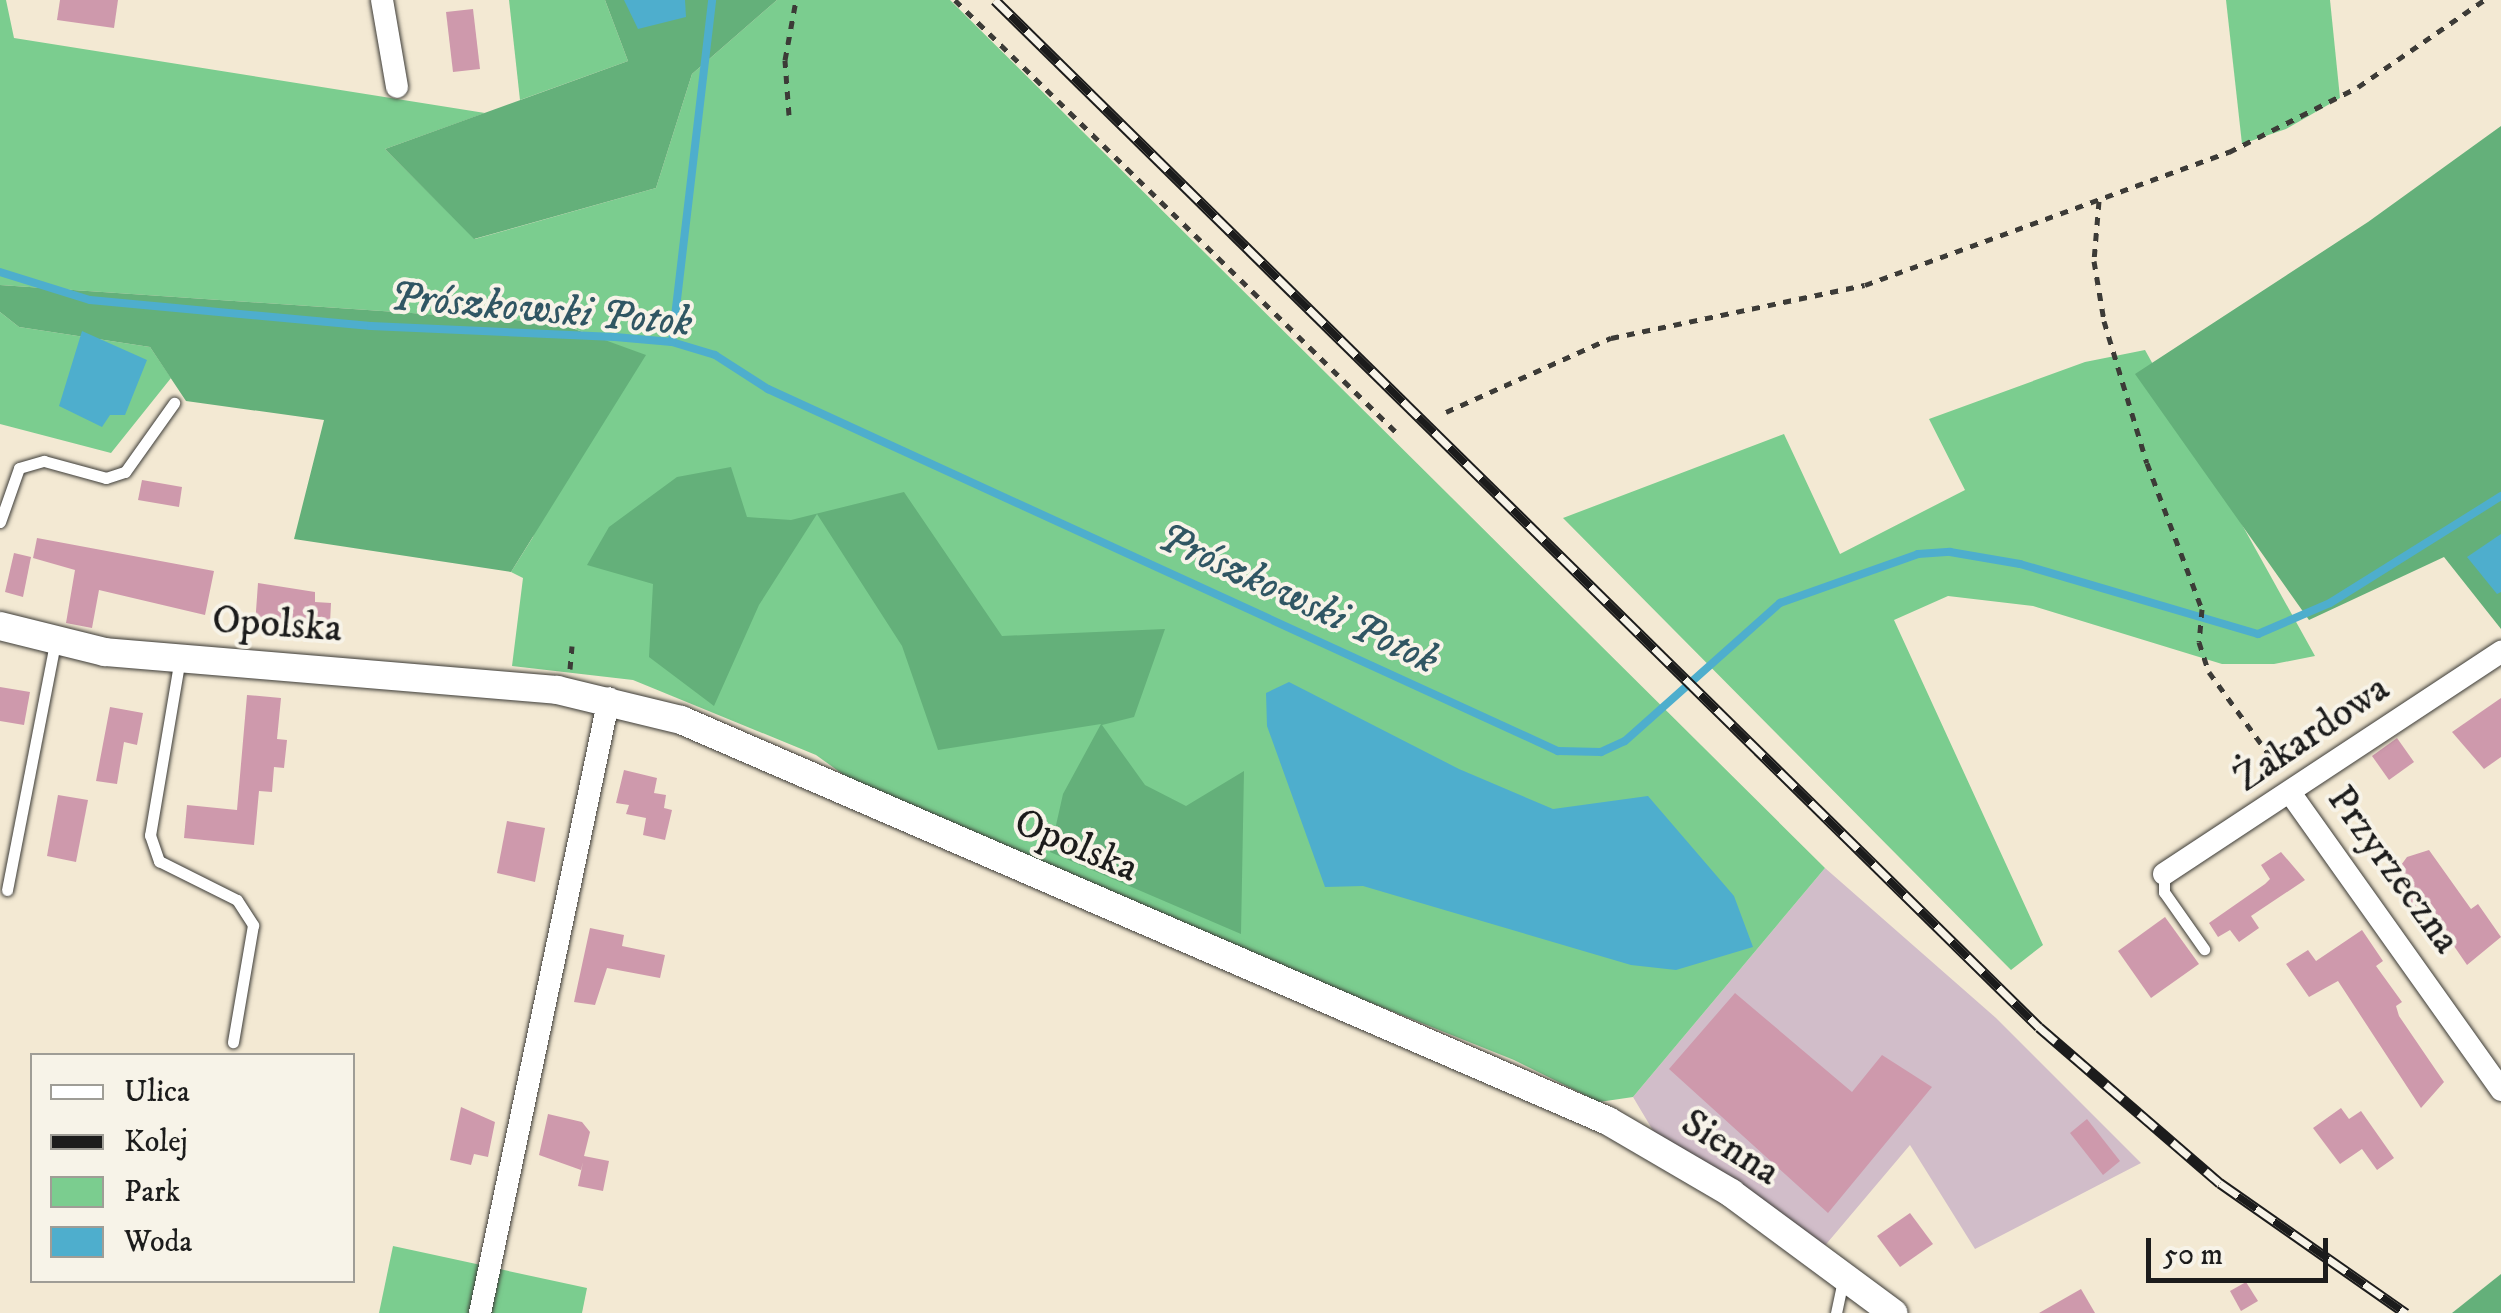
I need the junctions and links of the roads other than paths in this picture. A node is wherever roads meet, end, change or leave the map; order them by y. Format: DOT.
graph roads {
  1 [pos="382,0"];
  2 [pos="397,87"];
  3 [pos="174,403"];
  4 [pos="0,522"];
  5 [pos="0,626"];
  6 [pos="56,642"];
  7 [pos="2501,652"];
  8 [pos="180,658"];
  9 [pos="609,698"];
  10 [pos="2291,794"];
  11 [pos="2164,874"];
  12 [pos="7,890"];
  13 [pos="2204,949"];
  14 [pos="233,1042"];
  15 [pos="1510,1074"];
  16 [pos="2501,1090"];
  17 [pos="1844,1276"];
  18 [pos="480,1313"];
  19 [pos="1836,1313"];
  20 [pos="1893,1313"];
  1 -- 2 [label="street"];
  3 -- 4 [label="lane"];
  5 -- 6 [label="street, Opolska"];
  6 -- 8 [label="street, Opolska"];
  6 -- 12 [label="lane"];
  7 -- 10 [label="street, Żakardowa"];
  8 -- 9 [label="street, Opolska"];
  8 -- 14 [label="lane"];
  9 -- 15 [label="street, Opolska"];
  9 -- 18 [label="street"];
  10 -- 11 [label="street, Żakardowa"];
  10 -- 16 [label="street, Przyrzeczna"];
  11 -- 13 [label="lane"];
  15 -- 17 [label="street, Sienna"];
  17 -- 19 [label="lane"];
  17 -- 20 [label="street, Sienna"];
}
